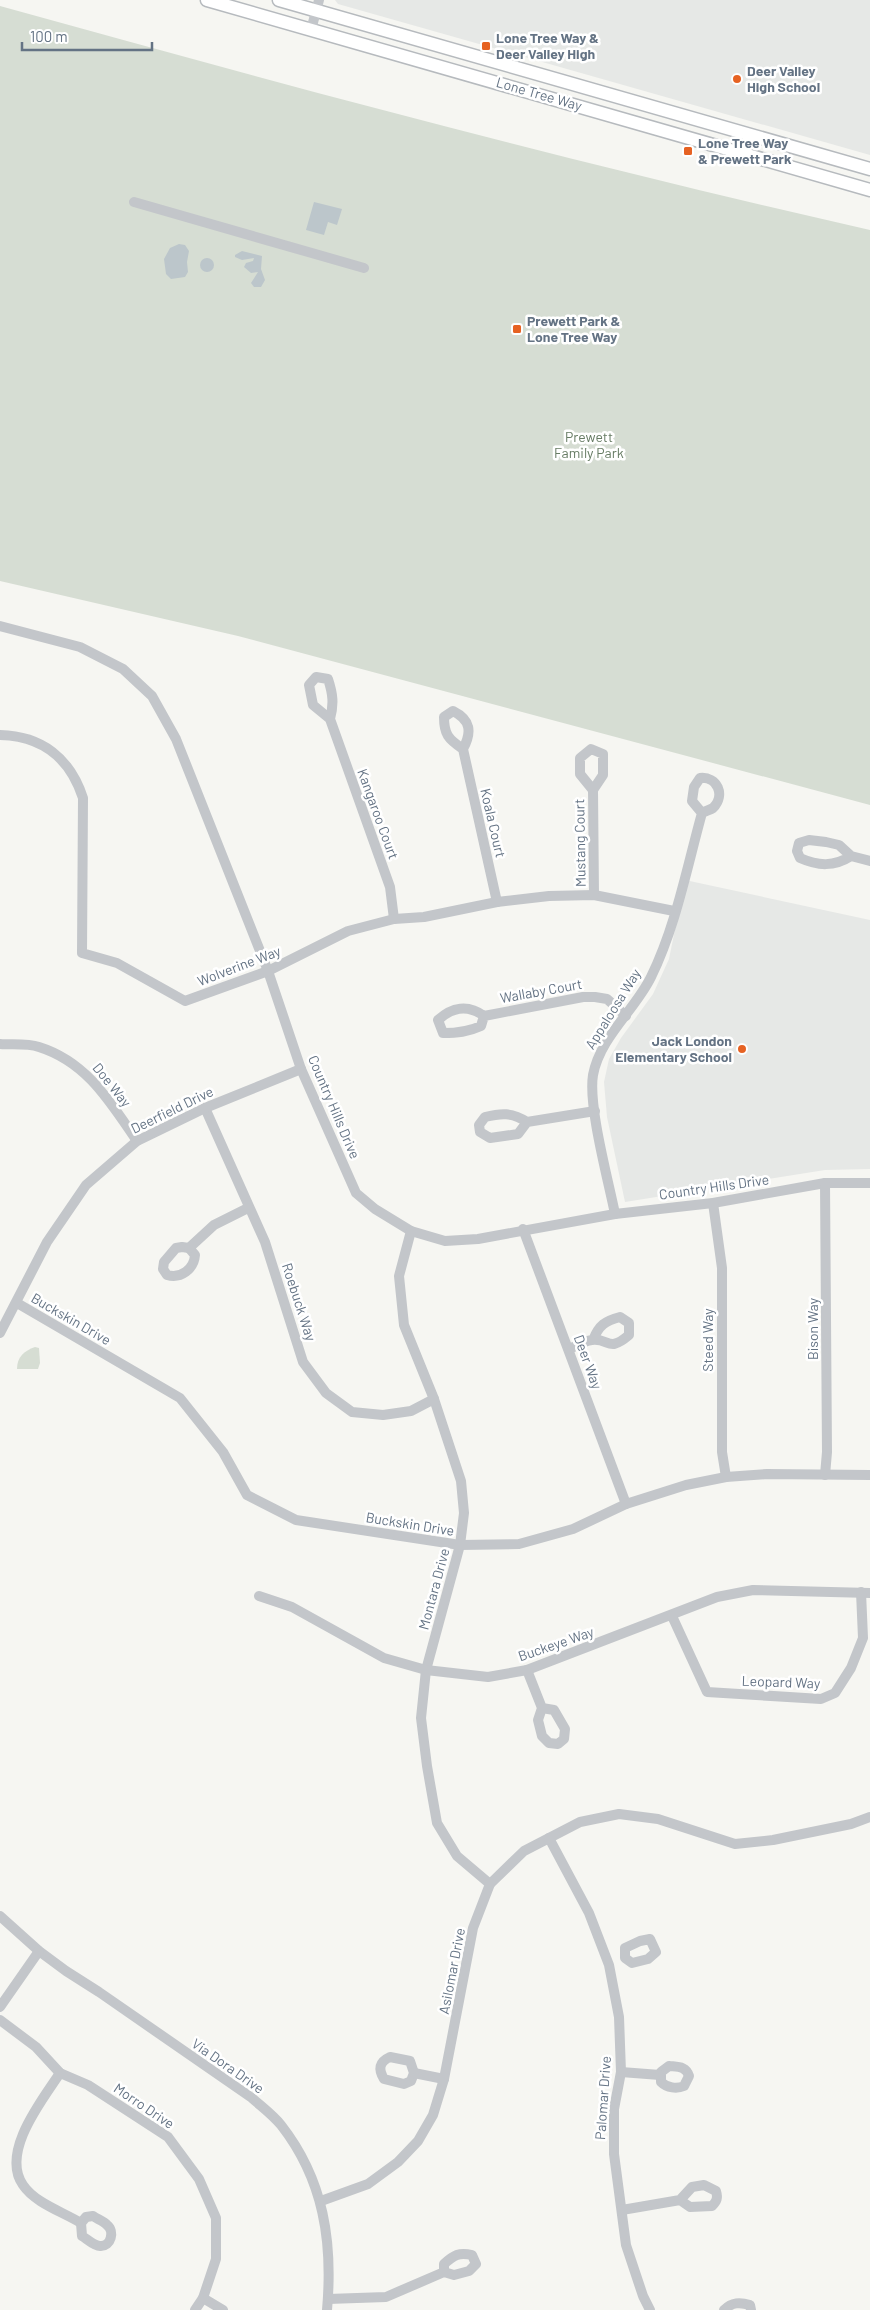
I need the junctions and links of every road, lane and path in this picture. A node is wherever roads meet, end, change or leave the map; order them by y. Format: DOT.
graph roads {
  1 [pos="207,0"];
  2 [pos="279,0"];
  3 [pos="318,6"];
  4 [pos="311,30"];
  5 [pos="870,169"];
  6 [pos="870,190"];
  7 [pos="134,202"];
  8 [pos="364,268"];
  9 [pos="0,626"];
  10 [pos="330,719"];
  11 [pos="0,735"];
  12 [pos="463,748"];
  13 [pos="593,790"];
  14 [pos="702,813"];
  15 [pos="851,856"];
  16 [pos="870,861"];
  17 [pos="594,894"];
  18 [pos="497,902"];
  19 [pos="674,911"];
  20 [pos="394,919"];
  21 [pos="268,971"];
  22 [pos="484,1016"];
  23 [pos="626,1016"];
  24 [pos="0,1044"];
  25 [pos="301,1069"];
  26 [pos="205,1108"];
  27 [pos="595,1111"];
  28 [pos="527,1122"];
  29 [pos="137,1141"];
  30 [pos="825,1183"];
  31 [pos="870,1183"];
  32 [pos="713,1203"];
  33 [pos="248,1208"];
  34 [pos="615,1214"];
  35 [pos="523,1229"];
  36 [pos="411,1231"];
  37 [pos="188,1248"];
  38 [pos="17,1303"];
  39 [pos="0,1333"];
  40 [pos="593,1340"];
  41 [pos="568,1349"];
  42 [pos="434,1399"];
  43 [pos="825,1474"];
  44 [pos="870,1475"];
  45 [pos="726,1477"];
  46 [pos="626,1504"];
  47 [pos="460,1545"];
  48 [pos="865,1592"];
  49 [pos="259,1596"];
  50 [pos="672,1616"];
  51 [pos="426,1670"];
  52 [pos="527,1670"];
  53 [pos="542,1708"];
  54 [pos="870,1817"];
  55 [pos="549,1838"];
  56 [pos="490,1884"];
  57 [pos="0,1916"];
  58 [pos="39,1952"];
  59 [pos="625,1958"];
  60 [pos="609,1965"];
  61 [pos="0,2007"];
  62 [pos="0,2020"];
  63 [pos="621,2072"];
  64 [pos="60,2073"];
  65 [pos="414,2073"];
  66 [pos="660,2075"];
  67 [pos="444,2079"];
  68 [pos="680,2200"];
  69 [pos="321,2201"];
  70 [pos="622,2210"];
  71 [pos="81,2223"];
  72 [pos="444,2272"];
  73 [pos="203,2298"];
  74 [pos="328,2299"];
  75 [pos="195,2310"];
  76 [pos="223,2310"];
  77 [pos="327,2310"];
  78 [pos="650,2310"];
  79 [pos="724,2310"];
  80 [pos="750,2310"];
  1 -- 4 [label="main road, Lone Tree Way"];
  2 -- 3 [label="main road, Lone Tree Way"];
  3 -- 4 [label="street"];
  3 -- 5 [label="main road, Lone Tree Way"];
  4 -- 6 [label="main road, Lone Tree Way"];
  7 -- 8 [label="street"];
  9 -- 21 [label="street, Country Hills Drive"];
  10 -- 20 [label="street, Kangaroo Court"];
  11 -- 21 [label="street, Wolverine Way"];
  12 -- 18 [label="street, Koala Court"];
  13 -- 17 [label="street, Mustang Court"];
  14 -- 19 [label="street, Appaloosa Way"];
  15 -- 15 [label="street"];
  15 -- 16 [label="street"];
  17 -- 18 [label="street, Wolverine Way"];
  17 -- 19 [label="street, Wolverine Way"];
  18 -- 20 [label="street, Wolverine Way"];
  19 -- 23 [label="street, Appaloosa Way"];
  20 -- 21 [label="street, Wolverine Way"];
  21 -- 25 [label="street, Country Hills Drive"];
  22 -- 23 [label="street, Wallaby Court"];
  23 -- 27 [label="street, Appaloosa Way"];
  24 -- 29 [label="street, Doe Way"];
  25 -- 26 [label="street, Deerfield Drive"];
  25 -- 36 [label="street, Country Hills Drive"];
  26 -- 29 [label="street, Deerfield Drive"];
  26 -- 33 [label="street, Roebuck Way"];
  27 -- 28 [label="street"];
  27 -- 34 [label="street, Appaloosa Way"];
  29 -- 38 [label="street, Deerfield Drive"];
  30 -- 31 [label="street, Country Hills Drive"];
  30 -- 32 [label="street, Country Hills Drive"];
  30 -- 43 [label="street, Bison Way"];
  32 -- 34 [label="street, Country Hills Drive"];
  32 -- 45 [label="street, Steed Way"];
  33 -- 37 [label="street"];
  33 -- 42 [label="street, Roebuck Way"];
  34 -- 35 [label="street, Country Hills Drive"];
  35 -- 36 [label="street, Country Hills Drive"];
  35 -- 41 [label="street, Deer Way"];
  36 -- 42 [label="street, Montara Drive"];
  38 -- 39 [label="street, Deerfield Drive"];
  38 -- 47 [label="street, Buckskin Drive"];
  40 -- 41 [label="street"];
  41 -- 46 [label="street, Deer Way"];
  42 -- 47 [label="street, Montara Drive"];
  43 -- 44 [label="street, Buckskin Drive"];
  43 -- 45 [label="street, Buckskin Drive"];
  45 -- 46 [label="street, Buckskin Drive"];
  46 -- 47 [label="street, Buckskin Drive"];
  47 -- 51 [label="street, Montara Drive"];
  48 -- 50 [label="street, Buckeye Way"];
  48 -- 50 [label="street, Leopard Way"];
  49 -- 51 [label="street, Buckeye Way"];
  50 -- 52 [label="street, Buckeye Way"];
  51 -- 52 [label="street, Buckeye Way"];
  51 -- 56 [label="street, Montara Drive"];
  52 -- 53 [label="street"];
  54 -- 55 [label="street, Asilomar Drive"];
  55 -- 56 [label="street, Asilomar Drive"];
  55 -- 60 [label="street, Palomar Drive"];
  56 -- 67 [label="street, Asilomar Drive"];
  57 -- 58 [label="street, Via Dora Drive"];
  58 -- 61 [label="street"];
  58 -- 69 [label="street, Via Dora Drive"];
  59 -- 60 [label="street"];
  60 -- 63 [label="street, Palomar Drive"];
  62 -- 64 [label="street, Morro Drive"];
  63 -- 66 [label="street"];
  63 -- 70 [label="street, Palomar Drive"];
  64 -- 71 [label="street"];
  64 -- 73 [label="street, Morro Drive"];
  65 -- 67 [label="street"];
  67 -- 69 [label="street, Asilomar Drive"];
  68 -- 70 [label="street"];
  69 -- 74 [label="street, Via Dora Drive"];
  70 -- 78 [label="street, Palomar Drive"];
  72 -- 74 [label="street"];
  73 -- 75 [label="street, Morro Drive"];
  73 -- 76 [label="street"];
  74 -- 77 [label="street, Via Dora Drive"];
  79 -- 80 [label="street"];
}
